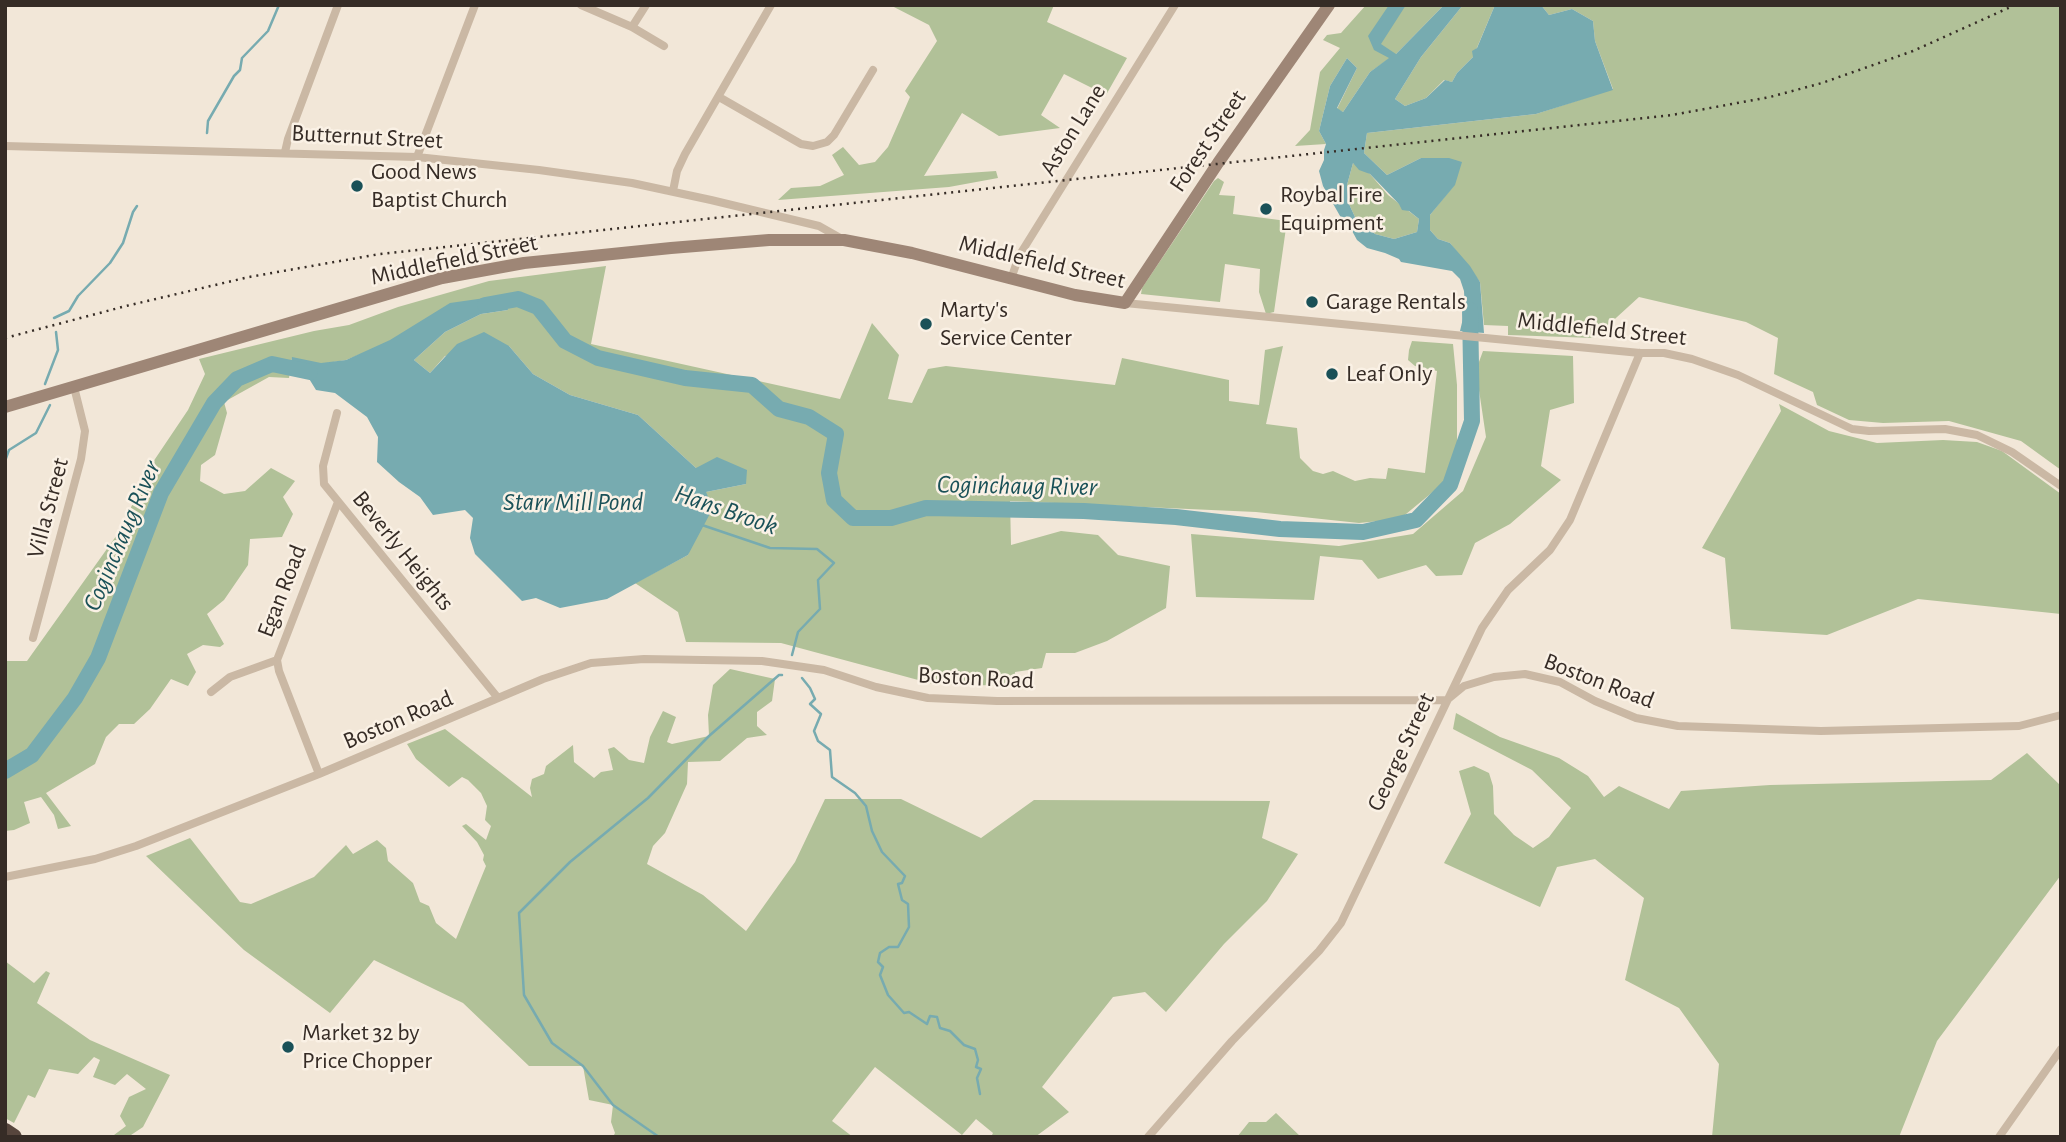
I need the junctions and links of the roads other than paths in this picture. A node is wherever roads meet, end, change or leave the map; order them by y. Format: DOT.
graph roads {
  1 [pos="338,5"];
  2 [pos="475,5"];
  3 [pos="581,5"];
  4 [pos="646,5"];
  5 [pos="771,5"];
  6 [pos="1175,5"];
  7 [pos="1329,5"];
  8 [pos="632,27"];
  9 [pos="664,46"];
  10 [pos="873,70"];
  11 [pos="719,97"];
  12 [pos="5,146"];
  13 [pos="285,152"];
  14 [pos="417,157"];
  15 [pos="673,191"];
  16 [pos="844,240"];
  17 [pos="1011,279"];
  18 [pos="1125,303"];
  19 [pos="1640,353"];
  20 [pos="74,387"];
  21 [pos="5,407"];
  22 [pos="337,413"];
  23 [pos="2061,486"];
  24 [pos="338,502"];
  25 [pos="33,638"];
  26 [pos="276,660"];
  27 [pos="211,692"];
  28 [pos="498,698"];
  29 [pos="1447,700"];
  30 [pos="2061,715"];
  31 [pos="319,774"];
  32 [pos="5,877"];
  33 [pos="2061,1049"];
  34 [pos="5,1131"];
  35 [pos="14,1137"];
  36 [pos="1148,1137"];
  37 [pos="1999,1137"];
  1 -- 13 [label="street"];
  2 -- 14 [label="street"];
  3 -- 8 [label="street"];
  4 -- 8 [label="street"];
  5 -- 11 [label="street"];
  6 -- 17 [label="street, Aston Lane"];
  7 -- 18 [label="main road, Forest Street"];
  8 -- 9 [label="street"];
  10 -- 11 [label="street"];
  11 -- 15 [label="street"];
  12 -- 13 [label="street, Butternut Street"];
  13 -- 14 [label="street, Butternut Street"];
  14 -- 15 [label="street, Butternut Street"];
  15 -- 16 [label="street, Butternut Street"];
  16 -- 17 [label="main road, Middlefield Street"];
  16 -- 20 [label="main road, Middlefield Street"];
  17 -- 18 [label="main road, Middlefield Street"];
  18 -- 19 [label="street, Middlefield Street"];
  19 -- 23 [label="street, Middlefield Street"];
  19 -- 29 [label="street, George Street"];
  20 -- 21 [label="main road, Middlefield Street"];
  20 -- 25 [label="street, Villa Street"];
  22 -- 24 [label="street, Beverly Heights"];
  24 -- 26 [label="street, Egan Road"];
  24 -- 28 [label="street, Beverly Heights"];
  26 -- 27 [label="street"];
  26 -- 31 [label="street, Egan Road"];
  28 -- 29 [label="street, Boston Road"];
  28 -- 31 [label="street, Boston Road"];
  29 -- 30 [label="street, Boston Road"];
  29 -- 36 [label="street, George Street"];
  31 -- 32 [label="street, Boston Road"];
  33 -- 37 [label="street"];
  34 -- 35 [label="highway"];
}
